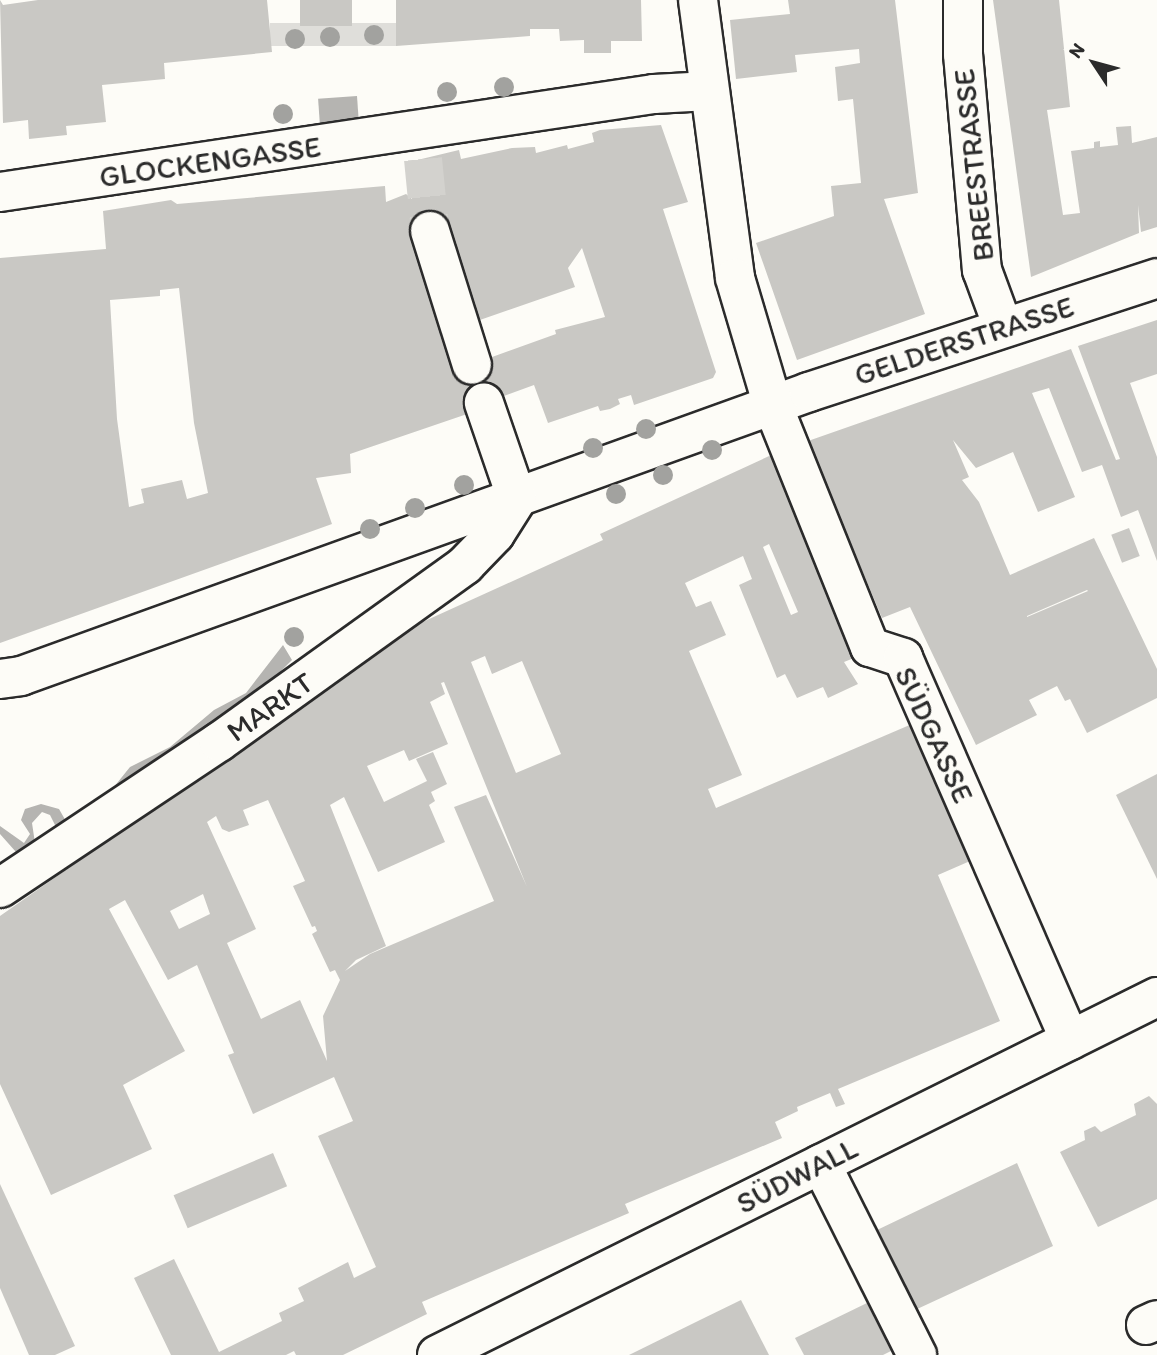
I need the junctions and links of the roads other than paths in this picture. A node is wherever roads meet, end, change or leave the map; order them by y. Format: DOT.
graph roads {
  1 [pos="698,0"];
  2 [pos="963,0"];
  3 [pos="709,91"];
  4 [pos="0,192"];
  5 [pos="430,231"];
  6 [pos="1157,278"];
  7 [pos="1003,327"];
  8 [pos="472,365"];
  9 [pos="484,403"];
  10 [pos="773,406"];
  11 [pos="517,499"];
  12 [pos="0,679"];
  13 [pos="0,888"];
  14 [pos="1157,997"];
  15 [pos="1070,1040"];
  16 [pos="821,1164"];
  17 [pos="437,1355"];
  18 [pos="917,1355"];
  1 -- 3 [label="street, SÜDGASSE"];
  2 -- 7 [label="street, BREESTRASSE"];
  3 -- 4 [label="street, GLOCKENGASSE"];
  3 -- 10 [label="street, SÜDGASSE"];
  5 -- 8 [label="street"];
  6 -- 7 [label="street, GELDERSTRASSE"];
  7 -- 10 [label="street, GELDERSTRASSE"];
  9 -- 11 [label="street"];
  10 -- 11 [label="street"];
  10 -- 15 [label="street, SÜDGASSE"];
  11 -- 12 [label="street"];
  11 -- 13 [label="street, MARKT"];
  14 -- 15 [label="street, SÜDWALL"];
  15 -- 16 [label="street, SÜDWALL"];
  16 -- 17 [label="street, SÜDWALL"];
  16 -- 18 [label="street"];
}
